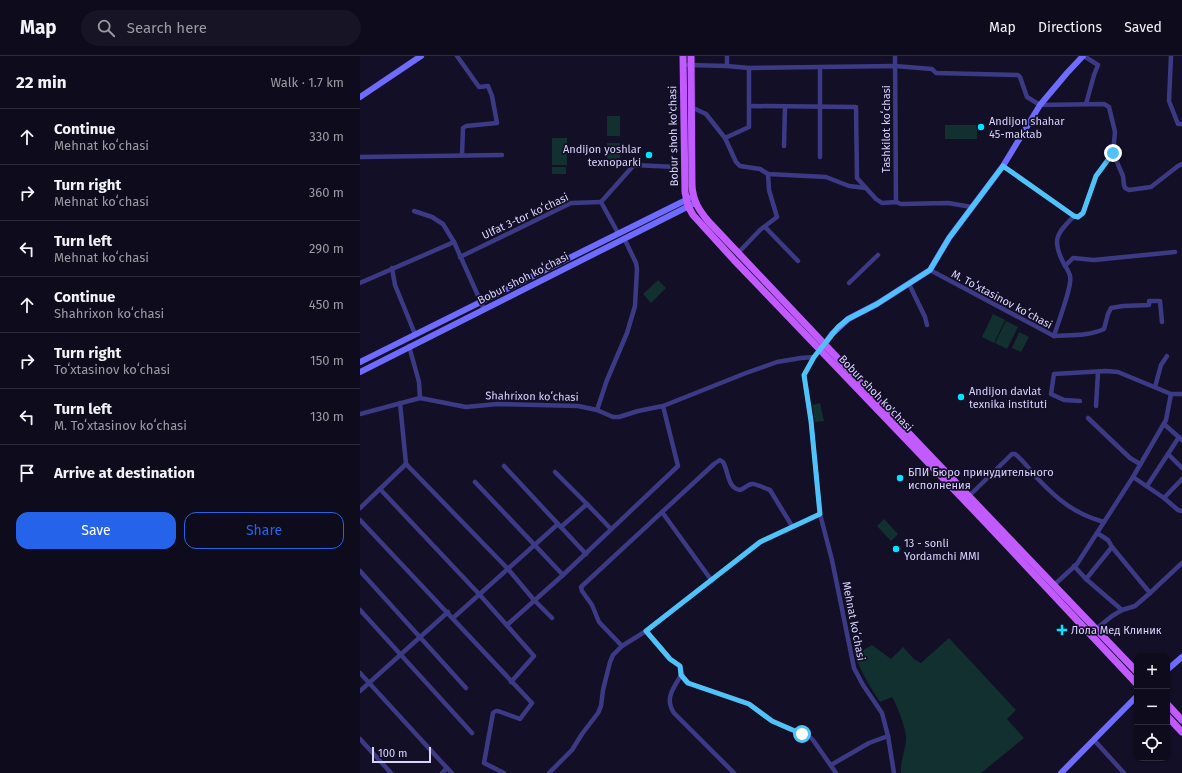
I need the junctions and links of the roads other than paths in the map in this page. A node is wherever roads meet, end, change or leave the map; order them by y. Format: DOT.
graph roads {
  1 [pos="421,56"];
  2 [pos="457,56"];
  3 [pos="683,56"];
  4 [pos="691,56"];
  5 [pos="727,56"];
  6 [pos="895,56"];
  7 [pos="1084,56"];
  8 [pos="1171,56"];
  9 [pos="683,65"];
  10 [pos="691,65"];
  11 [pos="727,66"];
  12 [pos="895,66"];
  13 [pos="820,67"];
  14 [pos="749,68"];
  15 [pos="360,97"];
  16 [pos="1086,104"];
  17 [pos="1040,105"];
  18 [pos="749,106"];
  19 [pos="691,107"];
  20 [pos="785,107"];
  21 [pos="820,107"];
  22 [pos="1182,124"];
  23 [pos="725,138"];
  24 [pos="784,146"];
  25 [pos="1113,153"];
  26 [pos="462,155"];
  27 [pos="502,155"];
  28 [pos="360,157"];
  29 [pos="820,157"];
  30 [pos="1182,164"];
  31 [pos="1003,166"];
  32 [pos="676,167"];
  33 [pos="768,174"];
  34 [pos="866,188"];
  35 [pos="691,201"];
  36 [pos="601,202"];
  37 [pos="896,202"];
  38 [pos="972,207"];
  39 [pos="674,209"];
  40 [pos="414,211"];
  41 [pos="1074,216"];
  42 [pos="765,227"];
  43 [pos="618,233"];
  44 [pos="624,238"];
  45 [pos="454,242"];
  46 [pos="1175,252"];
  47 [pos="738,253"];
  48 [pos="878,255"];
  49 [pos="460,257"];
  50 [pos="798,261"];
  51 [pos="1065,266"];
  52 [pos="392,268"];
  53 [pos="930,270"];
  54 [pos="360,283"];
  55 [pos="849,283"];
  56 [pos="909,284"];
  57 [pos="480,303"];
  58 [pos="484,309"];
  59 [pos="1162,322"];
  60 [pos="927,325"];
  61 [pos="415,334"];
  62 [pos="1054,336"];
  63 [pos="409,346"];
  64 [pos="822,347"];
  65 [pos="1167,356"];
  66 [pos="814,357"];
  67 [pos="360,362"];
  68 [pos="360,372"];
  69 [pos="1098,372"];
  70 [pos="1155,387"];
  71 [pos="1171,394"];
  72 [pos="1182,394"];
  73 [pos="420,398"];
  74 [pos="1080,401"];
  75 [pos="400,403"];
  76 [pos="663,406"];
  77 [pos="1096,406"];
  78 [pos="597,410"];
  79 [pos="360,414"];
  80 [pos="1088,418"];
  81 [pos="1164,424"];
  82 [pos="1180,439"];
  83 [pos="1168,454"];
  84 [pos="406,464"];
  85 [pos="1140,464"];
  86 [pos="504,466"];
  87 [pos="1182,468"];
  88 [pos="555,472"];
  89 [pos="1133,477"];
  90 [pos="1182,479"];
  91 [pos="475,482"];
  92 [pos="1147,486"];
  93 [pos="380,489"];
  94 [pos="969,496"];
  95 [pos="1164,498"];
  96 [pos="587,504"];
  97 [pos="360,508"];
  98 [pos="1182,511"];
  99 [pos="662,512"];
  100 [pos="820,514"];
  101 [pos="360,520"];
  102 [pos="1104,522"];
  103 [pos="560,526"];
  104 [pos="792,526"];
  105 [pos="611,529"];
  106 [pos="1097,533"];
  107 [pos="535,545"];
  108 [pos="1112,547"];
  109 [pos="586,554"];
  110 [pos="1182,564"];
  111 [pos="1074,566"];
  112 [pos="508,569"];
  113 [pos="360,571"];
  114 [pos="563,575"];
  115 [pos="1086,579"];
  116 [pos="712,581"];
  117 [pos="1054,585"];
  118 [pos="1150,593"];
  119 [pos="479,594"];
  120 [pos="534,600"];
  121 [pos="360,610"];
  122 [pos="1122,610"];
  123 [pos="448,612"];
  124 [pos="453,618"];
  125 [pos="552,618"];
  126 [pos="507,625"];
  127 [pos="1096,629"];
  128 [pos="646,631"];
  129 [pos="420,637"];
  130 [pos="622,646"];
  131 [pos="400,656"];
  132 [pos="1182,657"];
  133 [pos="1170,667"];
  134 [pos="1134,669"];
  135 [pos="360,674"];
  136 [pos="681,675"];
  137 [pos="1134,681"];
  138 [pos="511,682"];
  139 [pos="368,683"];
  140 [pos="466,688"];
  141 [pos="360,691"];
  142 [pos="1134,699"];
  143 [pos="1170,707"];
  144 [pos="1170,719"];
  145 [pos="1182,720"];
  146 [pos="1182,732"];
  147 [pos="472,733"];
  148 [pos="888,736"];
  149 [pos="360,739"];
  150 [pos="1094,740"];
  151 [pos="831,765"];
  152 [pos="447,768"];
  153 [pos="391,773"];
  154 [pos="442,773"];
  155 [pos="452,773"];
  156 [pos="504,773"];
  157 [pos="549,773"];
  158 [pos="734,773"];
  159 [pos="836,773"];
  160 [pos="894,773"];
  161 [pos="1061,773"];
  162 [pos="1124,773"];
  1 -- 15 [label="main road"];
  2 -- 26 [label="street"];
  3 -- 9 [label="main road, Bobur shoh ko'chasi"];
  4 -- 10 [label="main road, Bobur shoh ko'chasi"];
  5 -- 11 [label="street"];
  6 -- 12 [label="street, Tashkilot koʻchasi"];
  7 -- 16 [label="street"];
  7 -- 17 [label="main road"];
  8 -- 22 [label="street"];
  9 -- 10 [label="street"];
  9 -- 35 [label="main road, Bobur shoh ko'chasi"];
  10 -- 11 [label="street"];
  10 -- 19 [label="main road, Bobur shoh ko'chasi"];
  11 -- 14 [label="street"];
  12 -- 13 [label="street"];
  12 -- 17 [label="street"];
  12 -- 37 [label="street, Tashkilot koʻchasi"];
  13 -- 14 [label="street"];
  13 -- 21 [label="street"];
  14 -- 18 [label="street"];
  16 -- 17 [label="street"];
  16 -- 25 [label="street"];
  17 -- 31 [label="main road"];
  18 -- 20 [label="street"];
  18 -- 23 [label="street"];
  19 -- 23 [label="street"];
  19 -- 35 [label="main road, Bobur shoh ko'chasi"];
  20 -- 21 [label="street"];
  20 -- 24 [label="street"];
  21 -- 29 [label="street"];
  21 -- 34 [label="street"];
  23 -- 33 [label="street"];
  25 -- 30 [label="street"];
  25 -- 41 [label="street, M. Toʻxtasinov koʻchasi"];
  26 -- 27 [label="street"];
  26 -- 28 [label="street"];
  31 -- 38 [label="main road"];
  31 -- 41 [label="street"];
  32 -- 36 [label="street"];
  33 -- 34 [label="street"];
  33 -- 42 [label="street"];
  34 -- 37 [label="street"];
  35 -- 39 [label="main road, Bobur shoh koʻchasi"];
  35 -- 47 [label="main road, Bobur shoh ko'chasi"];
  35 -- 64 [label="main road, Bobur shoh ko'chasi"];
  36 -- 43 [label="street"];
  36 -- 49 [label="street, Ulfat 3-tor koʻchasi"];
  37 -- 38 [label="street"];
  38 -- 53 [label="main road"];
  39 -- 43 [label="main road, Bobur shoh koʻchasi"];
  39 -- 44 [label="main road, Bobur shoh koʻchasi"];
  40 -- 45 [label="street"];
  41 -- 51 [label="street, M. Toʻxtasinov koʻchasi"];
  42 -- 47 [label="street"];
  42 -- 50 [label="street"];
  43 -- 57 [label="main road, Bobur shoh koʻchasi"];
  44 -- 58 [label="main road, Bobur shoh koʻchasi"];
  44 -- 78 [label="street"];
  45 -- 49 [label="street"];
  45 -- 52 [label="street"];
  46 -- 51 [label="street"];
  47 -- 64 [label="main road, Bobur shoh ko'chasi"];
  48 -- 55 [label="street"];
  49 -- 57 [label="street"];
  51 -- 62 [label="street, M. Toʻxtasinov koʻchasi"];
  52 -- 54 [label="street"];
  52 -- 61 [label="street"];
  53 -- 56 [label="main road"];
  53 -- 62 [label="street, M. Toʻxtasinov koʻchasi"];
  56 -- 60 [label="street"];
  56 -- 64 [label="main road"];
  57 -- 58 [label="street"];
  57 -- 61 [label="main road, Bobur shoh koʻchasi"];
  58 -- 63 [label="main road, Bobur shoh koʻchasi"];
  59 -- 62 [label="street"];
  61 -- 67 [label="main road, Bobur shoh koʻchasi"];
  63 -- 68 [label="main road, Bobur shoh koʻchasi"];
  63 -- 73 [label="street"];
  64 -- 66 [label="street, Mehnat koʻchasi"];
  64 -- 94 [label="main road, Bobur shoh ko'chasi"];
  64 -- 137 [label="main road, Bobur shoh ko'chasi"];
  65 -- 70 [label="street"];
  66 -- 76 [label="street, Shahrixon koʻchasi"];
  66 -- 100 [label="street, Mehnat koʻchasi"];
  69 -- 70 [label="street"];
  69 -- 74 [label="street"];
  69 -- 77 [label="street"];
  70 -- 71 [label="street"];
  71 -- 72 [label="street"];
  71 -- 81 [label="street"];
  73 -- 75 [label="street, Shahrixon koʻchasi"];
  73 -- 78 [label="street, Shahrixon koʻchasi"];
  75 -- 79 [label="street, Shahrixon koʻchasi"];
  75 -- 84 [label="street"];
  76 -- 78 [label="street, Shahrixon koʻchasi"];
  76 -- 105 [label="street"];
  80 -- 85 [label="street"];
  81 -- 82 [label="street"];
  81 -- 85 [label="street"];
  82 -- 83 [label="street"];
  83 -- 87 [label="street"];
  83 -- 92 [label="street"];
  84 -- 93 [label="street"];
  84 -- 112 [label="street"];
  85 -- 89 [label="street"];
  86 -- 103 [label="street"];
  88 -- 96 [label="street"];
  89 -- 92 [label="street"];
  89 -- 102 [label="street"];
  90 -- 95 [label="street"];
  91 -- 107 [label="street"];
  92 -- 95 [label="street"];
  93 -- 97 [label="street"];
  93 -- 119 [label="street"];
  94 -- 102 [label="street"];
  94 -- 117 [label="main road, Bobur shoh ko'chasi"];
  95 -- 98 [label="street"];
  96 -- 103 [label="street"];
  96 -- 105 [label="street"];
  99 -- 104 [label="street"];
  99 -- 116 [label="street"];
  99 -- 130 [label="street"];
  100 -- 104 [label="street"];
  100 -- 148 [label="street, Mehnat koʻchasi"];
  101 -- 123 [label="street"];
  102 -- 106 [label="street"];
  103 -- 107 [label="street"];
  103 -- 109 [label="street"];
  104 -- 116 [label="street"];
  105 -- 109 [label="street"];
  106 -- 108 [label="street"];
  106 -- 111 [label="street"];
  107 -- 112 [label="street"];
  107 -- 114 [label="street"];
  108 -- 115 [label="street"];
  108 -- 118 [label="street"];
  109 -- 114 [label="street"];
  110 -- 118 [label="street"];
  111 -- 115 [label="street"];
  111 -- 117 [label="street"];
  112 -- 119 [label="street"];
  112 -- 120 [label="street"];
  113 -- 129 [label="street"];
  114 -- 120 [label="street"];
  115 -- 122 [label="street"];
  116 -- 128 [label="street"];
  117 -- 127 [label="main road, Bobur shoh ko'chasi"];
  118 -- 122 [label="street"];
  119 -- 124 [label="street"];
  119 -- 126 [label="street"];
  120 -- 125 [label="street"];
  120 -- 126 [label="street"];
  121 -- 131 [label="street"];
  122 -- 127 [label="street"];
  123 -- 124 [label="street"];
  123 -- 129 [label="street"];
  124 -- 138 [label="street"];
  126 -- 138 [label="street"];
  127 -- 134 [label="main road, Bobur shoh ko'chasi"];
  128 -- 130 [label="street"];
  128 -- 136 [label="street"];
  129 -- 131 [label="street"];
  129 -- 140 [label="street"];
  130 -- 157 [label="street"];
  131 -- 139 [label="street"];
  131 -- 147 [label="street"];
  132 -- 133 [label="main road"];
  135 -- 139 [label="street"];
  136 -- 151 [label="street"];
  136 -- 158 [label="street"];
  138 -- 156 [label="street"];
  139 -- 141 [label="street"];
  139 -- 152 [label="street"];
  142 -- 150 [label="main road"];
  143 -- 145 [label="main road"];
  144 -- 146 [label="main road"];
  148 -- 151 [label="street"];
  148 -- 160 [label="street, Mehnat koʻchasi"];
  149 -- 153 [label="street"];
  150 -- 161 [label="main road"];
  150 -- 162 [label="street"];
  151 -- 159 [label="street"];
  152 -- 154 [label="street"];
  152 -- 155 [label="street"];
}
